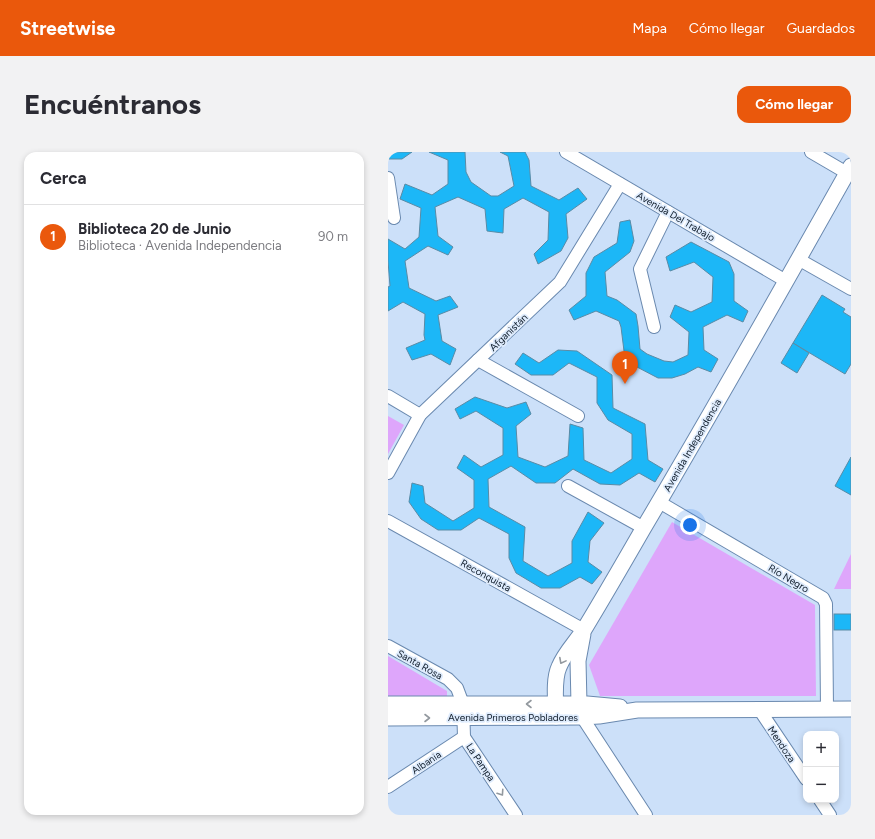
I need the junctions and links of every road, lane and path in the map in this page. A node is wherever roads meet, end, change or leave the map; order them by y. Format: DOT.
graph roads {
  1 [pos="811,152"];
  2 [pos="571,153"];
  3 [pos="849,169"];
  4 [pos="388,178"];
  5 [pos="620,184"];
  6 [pos="668,212"];
  7 [pos="394,218"];
  8 [pos="798,260"];
  9 [pos="786,281"];
  10 [pos="851,289"];
  11 [pos="654,327"];
  12 [pos="478,360"];
  13 [pos="388,396"];
  14 [pos="420,415"];
  15 [pos="578,416"];
  16 [pos="388,473"];
  17 [pos="568,486"];
  18 [pos="659,502"];
  19 [pos="388,521"];
  20 [pos="644,528"];
  21 [pos="584,630"];
  22 [pos="388,646"];
  23 [pos="388,704"];
  24 [pos="759,709"];
  25 [pos="827,709"];
  26 [pos="851,709"];
  27 [pos="556,710"];
  28 [pos="464,711"];
  29 [pos="578,712"];
  30 [pos="388,718"];
  31 [pos="464,737"];
  32 [pos="803,775"];
  33 [pos="388,787"];
  34 [pos="822,803"];
  35 [pos="828,814"];
  36 [pos="516,815"];
  37 [pos="646,815"];
  1 -- 3 [label="street"];
  2 -- 5 [label="street, Avenida Del Trabajo"];
  3 -- 8 [label="street, Avenida Independencia"];
  4 -- 7 [label="street"];
  5 -- 6 [label="street, Avenida Del Trabajo"];
  5 -- 12 [label="street, Afganistán"];
  6 -- 9 [label="street, Avenida Del Trabajo"];
  6 -- 11 [label="street"];
  8 -- 9 [label="street, Avenida Independencia"];
  8 -- 10 [label="street"];
  9 -- 18 [label="street, Avenida Independencia"];
  12 -- 14 [label="street, Afganistán"];
  12 -- 15 [label="street"];
  13 -- 14 [label="street"];
  14 -- 16 [label="street, Afganistán"];
  17 -- 20 [label="street"];
  18 -- 20 [label="street, Avenida Independencia"];
  18 -- 25 [label="street, Río Negro"];
  19 -- 21 [label="street, Reconquista"];
  20 -- 21 [label="street, Avenida Independencia"];
  21 -- 27 [label="street, Avenida Independencia, one-way"];
  21 -- 29 [label="street, Avenida Independencia"];
  22 -- 28 [label="street, Santa Rosa"];
  23 -- 28 [label="street, Avenida Primeros Pobladores"];
  24 -- 25 [label="street, Avenida Primeros Pobladores"];
  24 -- 29 [label="street, Avenida Primeros Pobladores"];
  24 -- 32 [label="street, Mendoza"];
  25 -- 26 [label="street, Avenida Primeros Pobladores"];
  27 -- 28 [label="street, Avenida Primeros Pobladores"];
  27 -- 29 [label="street, Avenida Primeros Pobladores"];
  30 -- 28 [label="street, Avenida Primeros Pobladores, one-way"];
  28 -- 31 [label="street, La Pampa"];
  29 -- 37 [label="street"];
  31 -- 33 [label="street, Albania"];
  31 -- 36 [label="street, La Pampa, one-way"];
  34 -- 35 [label="street"];
}
